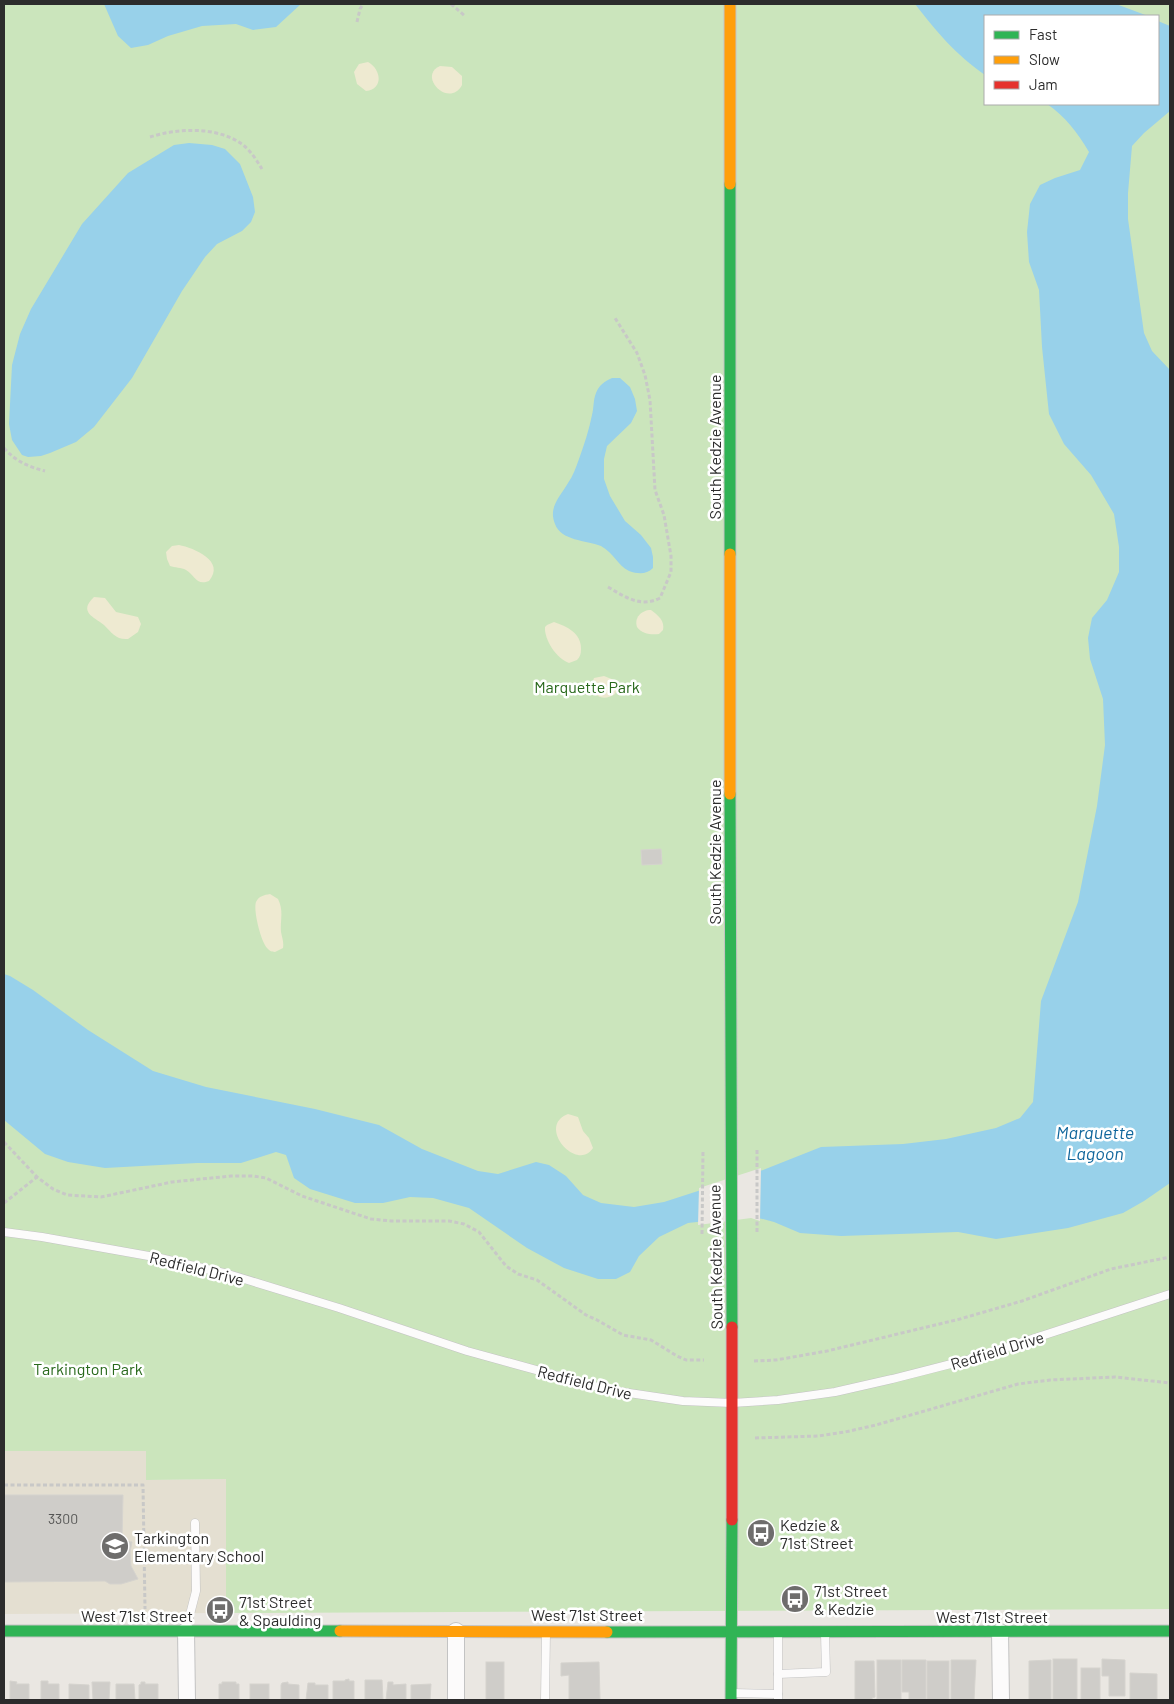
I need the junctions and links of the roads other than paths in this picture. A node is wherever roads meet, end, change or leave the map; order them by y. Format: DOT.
graph roads {
  1 [pos="730,4"];
  2 [pos="4,1232"];
  3 [pos="1170,1294"];
  4 [pos="732,1403"];
  5 [pos="195,1523"];
  6 [pos="4,1631"];
  7 [pos="186,1631"];
  8 [pos="456,1631"];
  9 [pos="546,1631"];
  10 [pos="731,1631"];
  11 [pos="1170,1631"];
  12 [pos="778,1632"];
  13 [pos="825,1632"];
  14 [pos="1000,1632"];
  15 [pos="778,1674"];
  16 [pos="731,1697"];
  17 [pos="778,1697"];
  18 [pos="187,1700"];
  19 [pos="456,1700"];
  20 [pos="545,1700"];
  21 [pos="1001,1700"];
  1 -- 4 [label="main road, South Kedzie Avenue"];
  2 -- 4 [label="lane, Redfield Drive"];
  3 -- 4 [label="lane, Redfield Drive"];
  4 -- 10 [label="main road, South Kedzie Avenue"];
  5 -- 7 [label="lane"];
  6 -- 7 [label="main road, West 71st Street"];
  7 -- 8 [label="main road, West 71st Street"];
  7 -- 18 [label="street"];
  8 -- 9 [label="main road, West 71st Street"];
  8 -- 19 [label="street"];
  9 -- 10 [label="main road, West 71st Street"];
  9 -- 20 [label="lane"];
  10 -- 12 [label="main road, West 71st Street"];
  10 -- 16 [label="main road, South Kedzie Avenue"];
  11 -- 14 [label="main road, West 71st Street"];
  12 -- 13 [label="main road, West 71st Street"];
  12 -- 15 [label="lane"];
  13 -- 14 [label="main road, West 71st Street"];
  13 -- 15 [label="lane"];
  14 -- 21 [label="street"];
  15 -- 17 [label="lane"];
  16 -- 17 [label="lane"];
}
